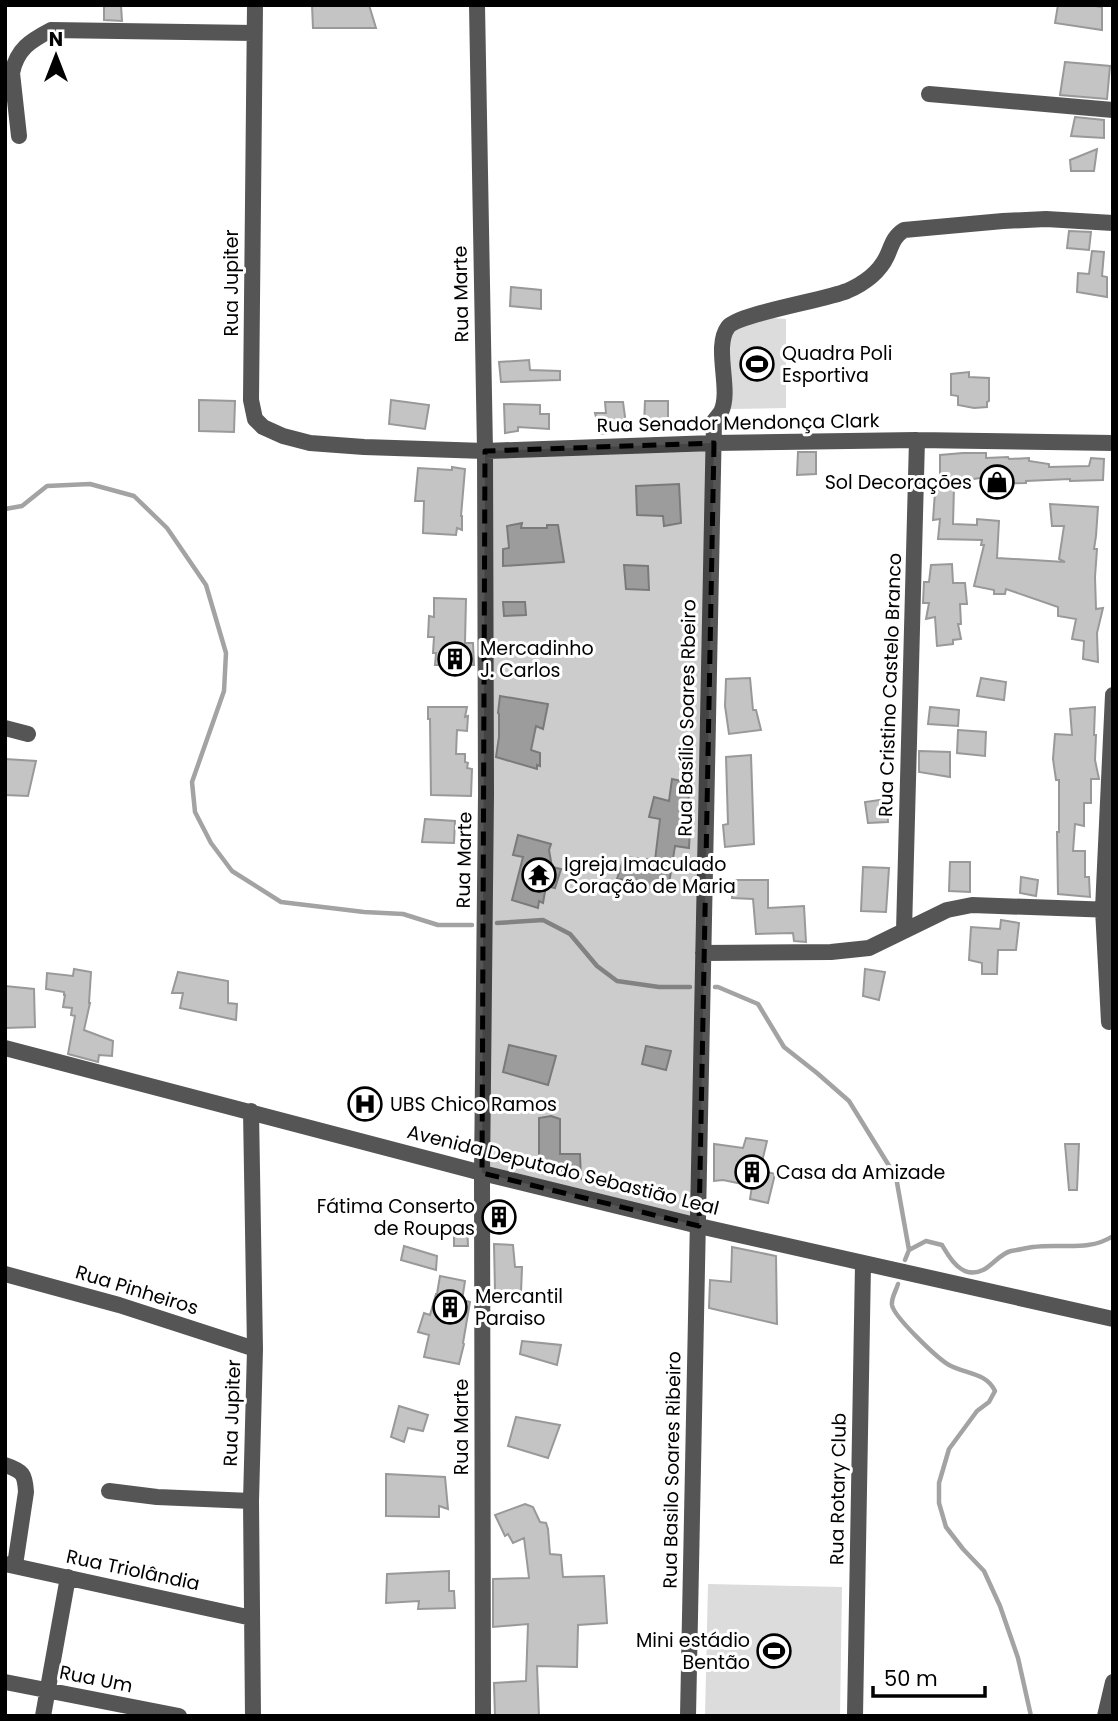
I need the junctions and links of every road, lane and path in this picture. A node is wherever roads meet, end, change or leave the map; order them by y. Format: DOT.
graph roads {
  1 [pos="255,5"];
  2 [pos="477,5"];
  3 [pos="254,33"];
  4 [pos="929,94"];
  5 [pos="1113,110"];
  6 [pos="19,136"];
  7 [pos="1113,223"];
  8 [pos="917,440"];
  9 [pos="714,443"];
  10 [pos="1113,443"];
  11 [pos="364,447"];
  12 [pos="485,451"];
  13 [pos="1113,695"];
  14 [pos="5,729"];
  15 [pos="28,734"];
  16 [pos="1108,910"];
  17 [pos="904,931"];
  18 [pos="703,953"];
  19 [pos="1109,1022"];
  20 [pos="5,1048"];
  21 [pos="251,1111"];
  22 [pos="482,1172"];
  23 [pos="699,1226"];
  24 [pos="863,1264"];
  25 [pos="5,1274"];
  26 [pos="1113,1319"];
  27 [pos="256,1349"];
  28 [pos="5,1465"];
  29 [pos="109,1491"];
  30 [pos="251,1501"];
  31 [pos="10,1564"];
  32 [pos="68,1577"];
  33 [pos="252,1618"];
  34 [pos="5,1682"];
  35 [pos="1113,1682"];
  36 [pos="48,1691"];
  37 [pos="43,1716"];
  38 [pos="179,1716"];
  39 [pos="253,1716"];
  40 [pos="483,1716"];
  41 [pos="688,1716"];
  42 [pos="855,1716"];
  43 [pos="1105,1716"];
  1 -- 3 [label="street, Rua Jupiter"];
  2 -- 12 [label="street, Rua Marte"];
  3 -- 6 [label="street"];
  3 -- 11 [label="street, Rua Jupiter"];
  4 -- 5 [label="street"];
  7 -- 9 [label="street, Rua Basílio Soares Rbeiro"];
  8 -- 9 [label="street, Rua Senador Mendonça Clark"];
  8 -- 10 [label="street, Rua Senador Mendonça Clark"];
  8 -- 17 [label="street, Rua Cristino Castelo Branco"];
  9 -- 12 [label="street, Rua Senador Mendonça Clark"];
  9 -- 18 [label="street, Rua Basílio Soares Rbeiro"];
  11 -- 12 [label="street, Rua Senador Mendonça Clark"];
  12 -- 22 [label="street, Rua Marte"];
  13 -- 16 [label="street"];
  14 -- 15 [label="street"];
  16 -- 17 [label="street"];
  16 -- 19 [label="street"];
  17 -- 18 [label="street"];
  18 -- 23 [label="street, Rua Basílio Soares Rbeiro"];
  20 -- 21 [label="street, Avenida Deputado Sebastião Leal"];
  21 -- 22 [label="street, Avenida Deputado Sebastião Leal"];
  21 -- 27 [label="street, Rua Jupiter"];
  22 -- 23 [label="street, Avenida Deputado Sebastião Leal"];
  22 -- 40 [label="street, Rua Marte"];
  23 -- 24 [label="street, Avenida Deputado Sebastião Leal"];
  23 -- 41 [label="street, Rua Basilo Soares Ribeiro"];
  24 -- 26 [label="street, Avenida Deputado Sebastião Leal"];
  24 -- 42 [label="street, Rua Rotary Club"];
  25 -- 27 [label="street, Rua Pinheiros"];
  27 -- 30 [label="street, Rua Jupiter"];
  28 -- 31 [label="street"];
  29 -- 30 [label="street"];
  30 -- 33 [label="street, Rua Jupiter"];
  31 -- 32 [label="street, Rua Triolândia"];
  32 -- 33 [label="street, Rua Triolândia"];
  32 -- 36 [label="street"];
  33 -- 39 [label="street, Rua Jupiter"];
  34 -- 36 [label="street, Rua Um"];
  35 -- 43 [label="street"];
  36 -- 37 [label="street"];
  36 -- 38 [label="street, Rua Um"];
}
